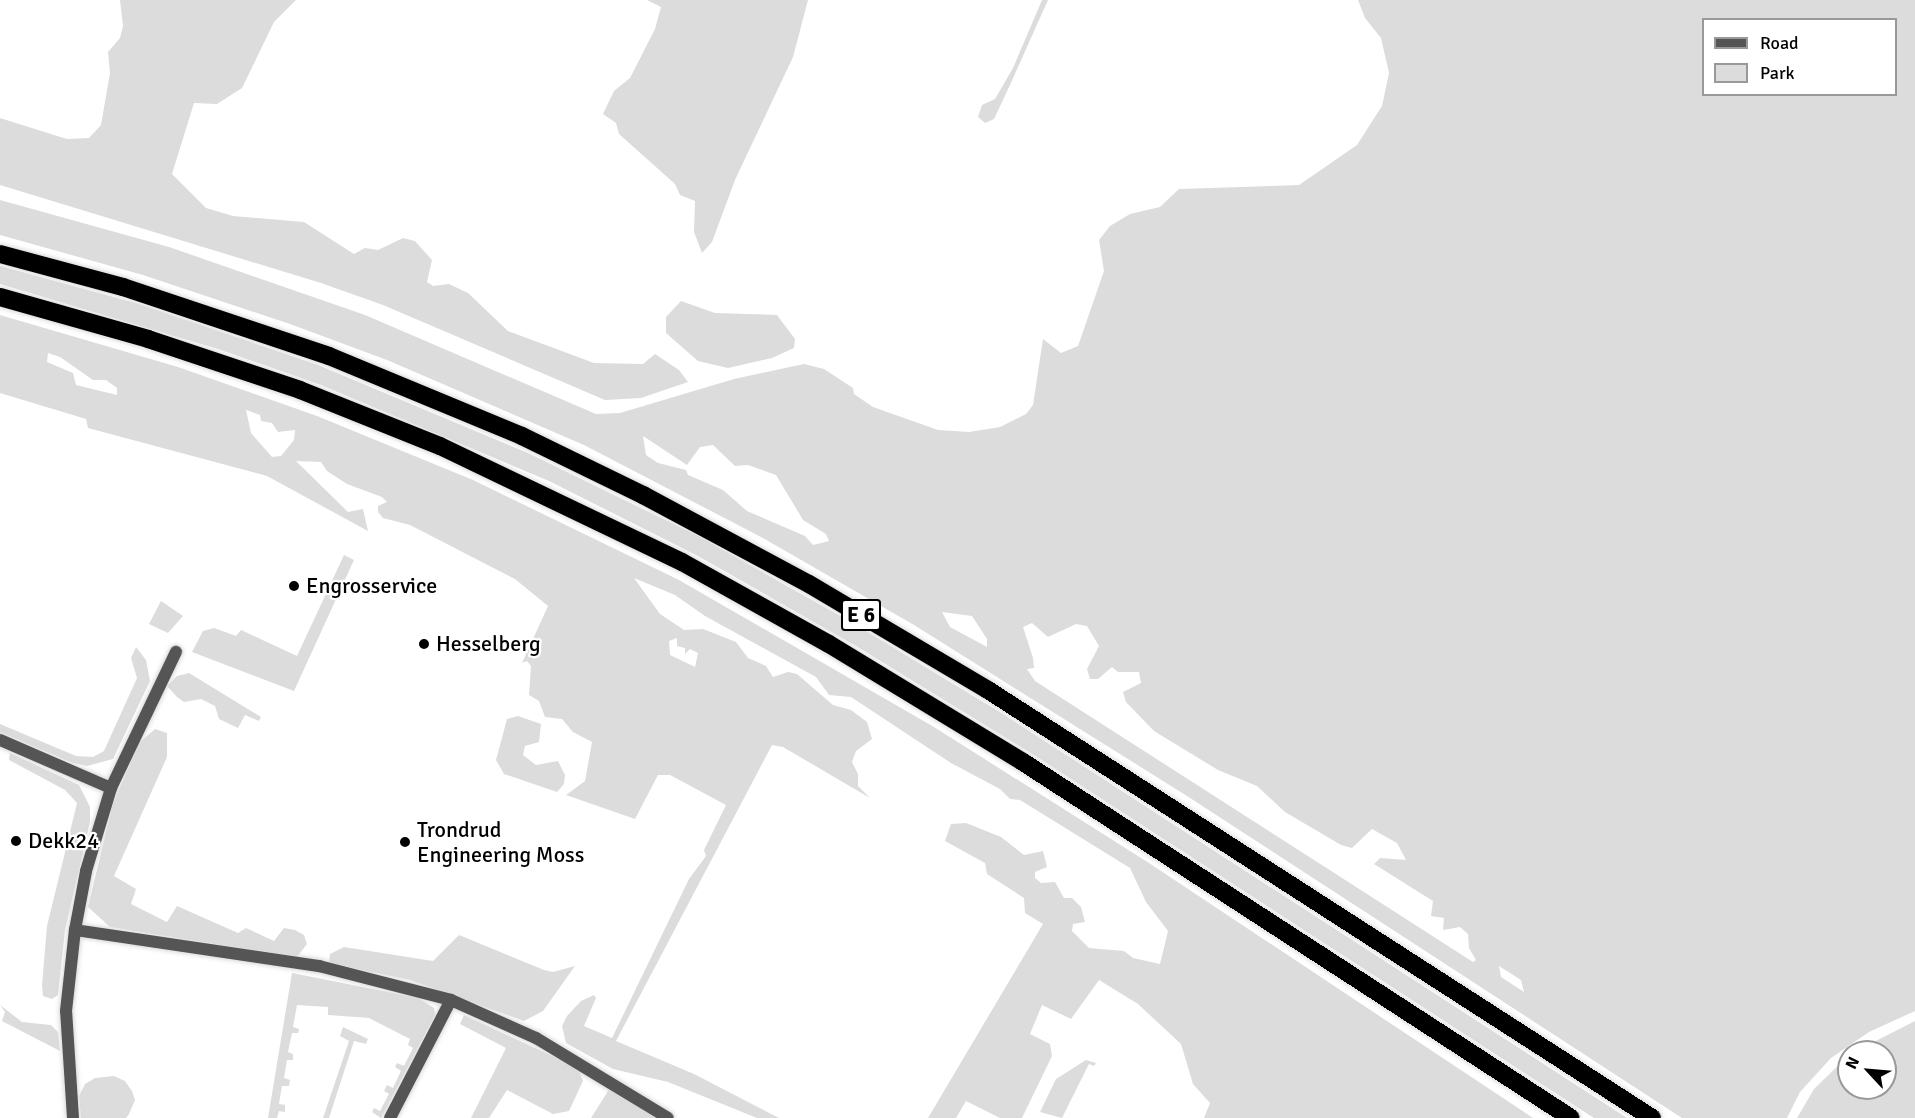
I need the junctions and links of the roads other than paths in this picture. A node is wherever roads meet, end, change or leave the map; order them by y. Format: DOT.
graph roads {
  1 [pos="0,254"];
  2 [pos="0,297"];
  3 [pos="176,652"];
  4 [pos="0,740"];
  5 [pos="111,788"];
  6 [pos="75,930"];
  7 [pos="451,1000"];
  8 [pos="73,1118"];
  9 [pos="390,1118"];
  10 [pos="669,1118"];
  11 [pos="1572,1118"];
  12 [pos="1652,1118"];
  1 -- 12 [label="highway, E 6"];
  2 -- 11 [label="highway, E 6"];
  3 -- 5 [label="street"];
  4 -- 5 [label="street"];
  5 -- 6 [label="street"];
  6 -- 7 [label="street"];
  6 -- 8 [label="street"];
  7 -- 9 [label="street"];
  7 -- 10 [label="street"];
}
